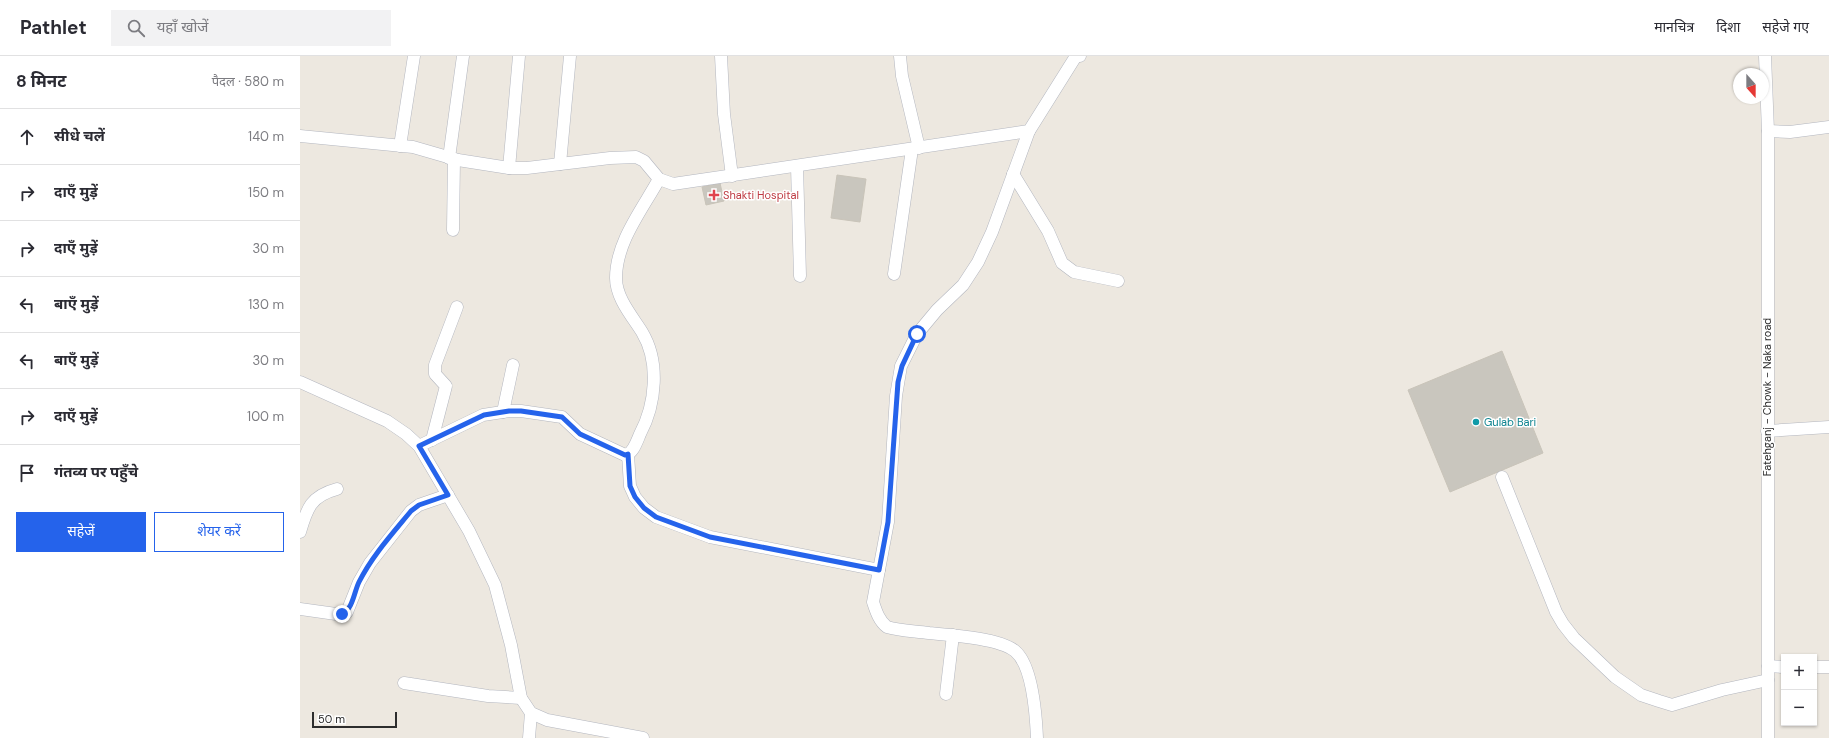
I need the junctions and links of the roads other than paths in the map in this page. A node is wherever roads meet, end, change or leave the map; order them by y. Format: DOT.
graph roads {
  1 [pos="414,56"];
  2 [pos="463,56"];
  3 [pos="519,56"];
  4 [pos="570,56"];
  5 [pos="721,56"];
  6 [pos="900,56"];
  7 [pos="1076,56"];
  8 [pos="1080,56"];
  9 [pos="1765,56"];
  10 [pos="1829,126"];
  11 [pos="1029,131"];
  12 [pos="1768,131"];
  13 [pos="300,136"];
  14 [pos="400,146"];
  15 [pos="916,148"];
  16 [pos="451,158"];
  17 [pos="560,164"];
  18 [pos="797,166"];
  19 [pos="509,168"];
  20 [pos="1013,174"];
  21 [pos="732,176"];
  22 [pos="659,179"];
  23 [pos="453,230"];
  24 [pos="894,274"];
  25 [pos="800,276"];
  26 [pos="1118,281"];
  27 [pos="457,307"];
  28 [pos="513,365"];
  29 [pos="300,382"];
  30 [pos="503,412"];
  31 [pos="1829,427"];
  32 [pos="1768,431"];
  33 [pos="432,440"];
  34 [pos="419,446"];
  35 [pos="628,454"];
  36 [pos="1502,478"];
  37 [pos="337,489"];
  38 [pos="448,495"];
  39 [pos="300,532"];
  40 [pos="879,570"];
  41 [pos="300,609"];
  42 [pos="953,635"];
  43 [pos="1768,666"];
  44 [pos="1829,666"];
  45 [pos="1781,667"];
  46 [pos="1817,667"];
  47 [pos="1768,680"];
  48 [pos="404,683"];
  49 [pos="946,694"];
  50 [pos="521,698"];
  51 [pos="531,713"];
  52 [pos="529,738"];
  53 [pos="643,738"];
  54 [pos="1037,738"];
  55 [pos="1768,738"];
  1 -- 14 [label="street"];
  2 -- 16 [label="street"];
  3 -- 19 [label="street"];
  4 -- 17 [label="street"];
  5 -- 21 [label="street"];
  6 -- 15 [label="street"];
  7 -- 8 [label="street"];
  7 -- 11 [label="street"];
  9 -- 12 [label="street, Fatehganj - Chowk - Naka road"];
  10 -- 12 [label="street"];
  11 -- 15 [label="street"];
  11 -- 20 [label="street"];
  12 -- 32 [label="street, Fatehganj - Chowk - Naka road"];
  13 -- 14 [label="street"];
  14 -- 16 [label="street"];
  15 -- 18 [label="street"];
  15 -- 24 [label="street"];
  16 -- 19 [label="street"];
  16 -- 23 [label="street"];
  17 -- 19 [label="street"];
  17 -- 22 [label="street"];
  18 -- 21 [label="street"];
  18 -- 25 [label="street"];
  20 -- 26 [label="street"];
  20 -- 40 [label="street"];
  21 -- 22 [label="street"];
  22 -- 35 [label="street"];
  27 -- 33 [label="street"];
  28 -- 30 [label="street"];
  29 -- 34 [label="street"];
  30 -- 33 [label="street"];
  30 -- 35 [label="street"];
  31 -- 32 [label="street"];
  32 -- 43 [label="street, Fatehganj - Chowk - Naka road"];
  33 -- 34 [label="street"];
  34 -- 38 [label="street"];
  35 -- 40 [label="street"];
  36 -- 47 [label="street"];
  37 -- 39 [label="street"];
  38 -- 41 [label="street"];
  38 -- 50 [label="street"];
  40 -- 42 [label="street"];
  42 -- 49 [label="street"];
  42 -- 54 [label="street"];
  43 -- 45 [label="street"];
  43 -- 47 [label="street, Fatehganj - Chowk - Naka road"];
  44 -- 46 [label="street"];
  47 -- 55 [label="street, Fatehganj - Chowk - Naka road"];
  48 -- 50 [label="street"];
  50 -- 51 [label="street"];
  51 -- 52 [label="street"];
  51 -- 53 [label="street"];
}
